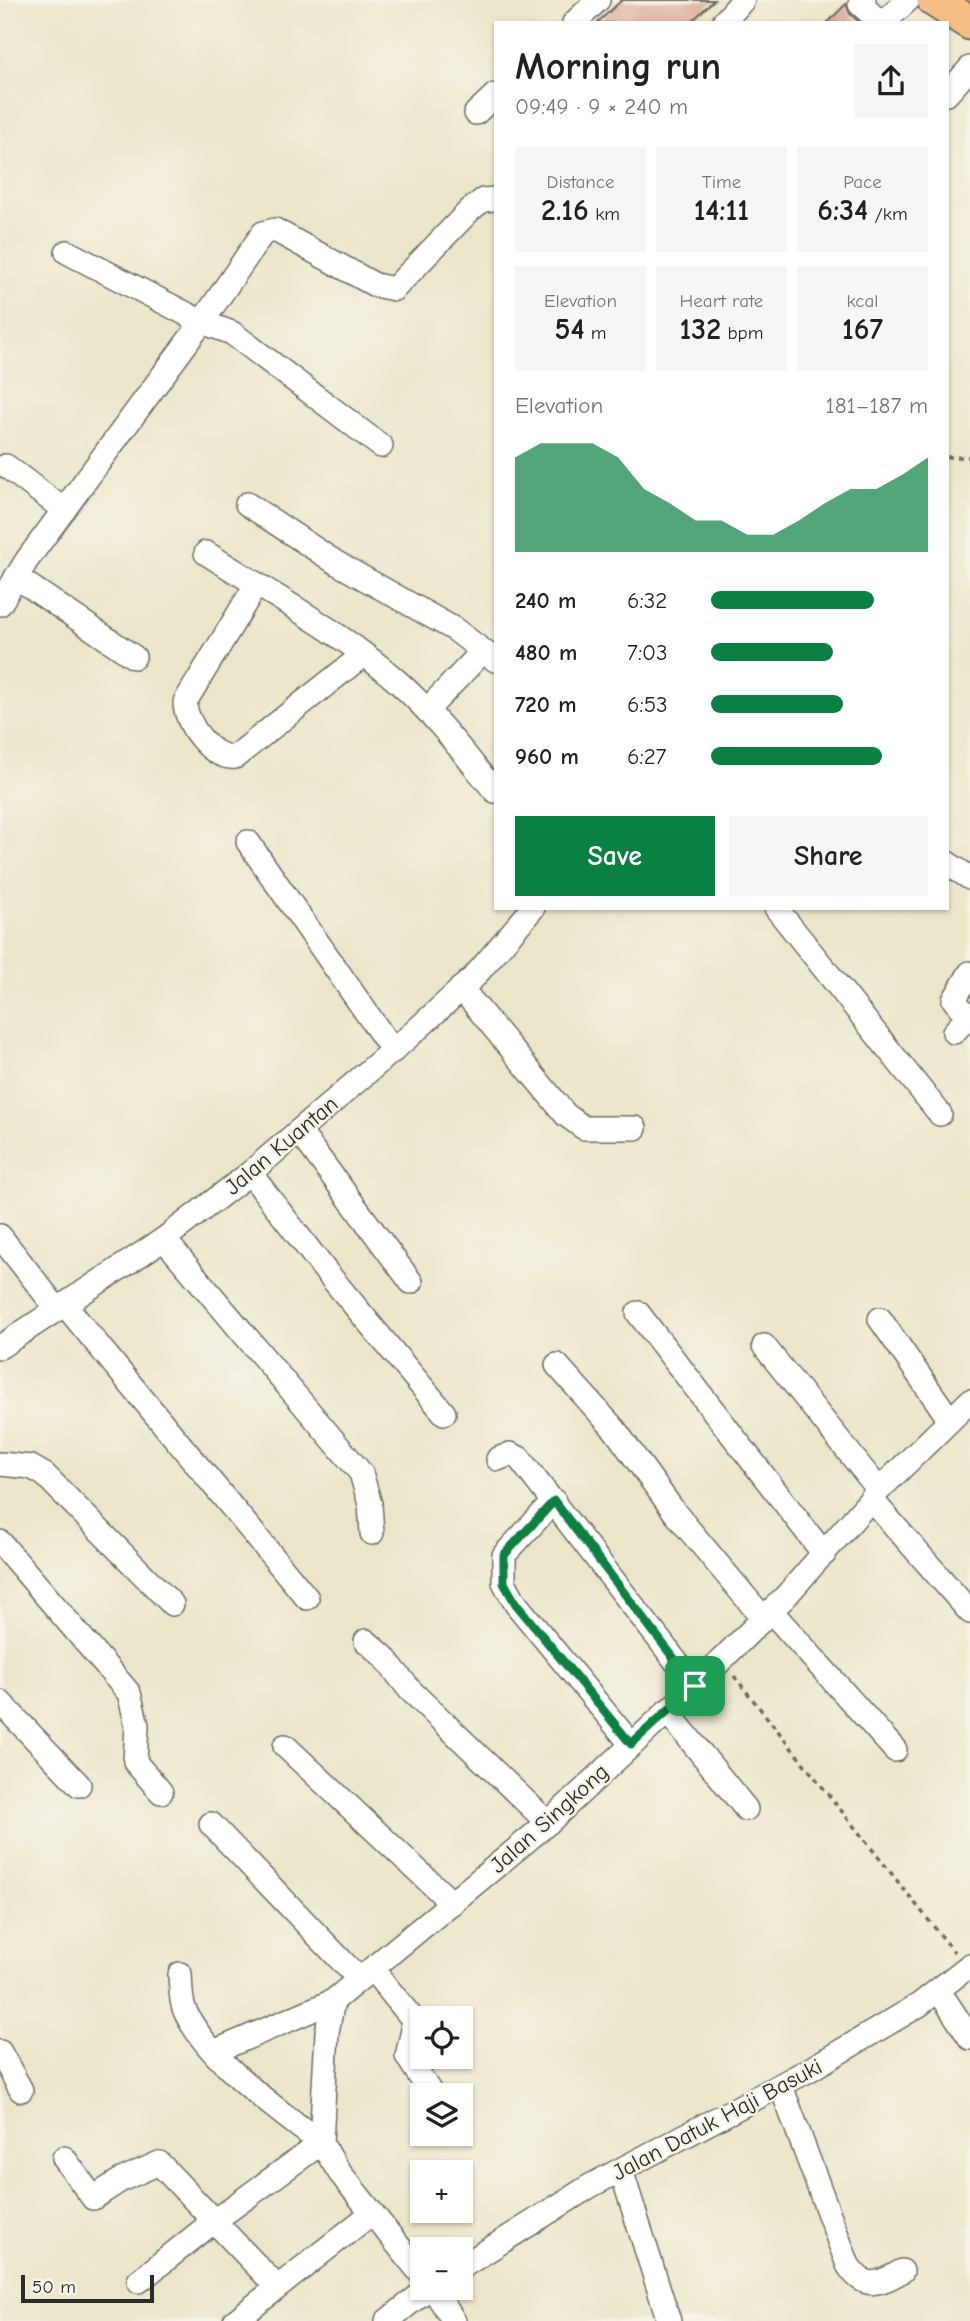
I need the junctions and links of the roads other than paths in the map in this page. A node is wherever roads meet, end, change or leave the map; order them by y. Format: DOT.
graph roads {
  1 [pos="598,0"];
  2 [pos="743,0"];
  3 [pos="864,0"];
  4 [pos="908,0"];
  5 [pos="934,0"];
  6 [pos="964,0"];
  7 [pos="970,3"];
  8 [pos="576,21"];
  9 [pos="725,21"];
  10 [pos="880,21"];
  11 [pos="884,21"];
  12 [pos="970,23"];
  13 [pos="970,68"];
  14 [pos="949,92"];
  15 [pos="494,96"];
  16 [pos="476,113"];
  17 [pos="494,199"];
  18 [pos="67,252"];
  19 [pos="202,322"];
  20 [pos="381,446"];
  21 [pos="6,466"];
  22 [pos="247,504"];
  23 [pos="64,510"];
  24 [pos="206,553"];
  25 [pos="16,577"];
  26 [pos="256,585"];
  27 [pos="0,604"];
  28 [pos="363,655"];
  29 [pos="489,656"];
  30 [pos="134,657"];
  31 [pos="427,710"];
  32 [pos="494,790"];
  33 [pos="248,842"];
  34 [pos="949,864"];
  35 [pos="970,878"];
  36 [pos="531,910"];
  37 [pos="778,910"];
  38 [pos="970,973"];
  39 [pos="461,988"];
  40 [pos="954,1032"];
  41 [pos="393,1051"];
  42 [pos="940,1114"];
  43 [pos="635,1128"];
  44 [pos="299,1131"];
  45 [pos="250,1173"];
  46 [pos="0,1236"];
  47 [pos="164,1239"];
  48 [pos="411,1282"];
  49 [pos="61,1307"];
  50 [pos="638,1313"];
  51 [pos="880,1319"];
  52 [pos="764,1346"];
  53 [pos="0,1347"];
  54 [pos="557,1365"];
  55 [pos="970,1401"];
  56 [pos="444,1413"];
  57 [pos="950,1420"];
  58 [pos="498,1459"];
  59 [pos="0,1464"];
  60 [pos="875,1495"];
  61 [pos="554,1501"];
  62 [pos="372,1533"];
  63 [pos="0,1542"];
  64 [pos="824,1554"];
  65 [pos="307,1598"];
  66 [pos="172,1604"];
  67 [pos="970,1612"];
  68 [pos="767,1614"];
  69 [pos="366,1641"];
  70 [pos="695,1686"];
  71 [pos="0,1702"];
  72 [pos="667,1711"];
  73 [pos="631,1744"];
  74 [pos="285,1746"];
  75 [pos="895,1749"];
  76 [pos="79,1785"];
  77 [pos="161,1792"];
  78 [pos="746,1809"];
  79 [pos="548,1823"];
  80 [pos="211,1824"];
  81 [pos="452,1903"];
  82 [pos="968,1967"];
  83 [pos="180,1974"];
  84 [pos="366,1974"];
  85 [pos="939,1991"];
  86 [pos="333,2001"];
  87 [pos="970,2038"];
  88 [pos="216,2051"];
  89 [pos="0,2052"];
  90 [pos="424,2083"];
  91 [pos="781,2086"];
  92 [pos="21,2090"];
  93 [pos="321,2144"];
  94 [pos="64,2158"];
  95 [pos="621,2170"];
  96 [pos="372,2213"];
  97 [pos="214,2221"];
  98 [pos="410,2260"];
  99 [pos="473,2260"];
  100 [pos="902,2271"];
  101 [pos="139,2281"];
  102 [pos="277,2287"];
  103 [pos="414,2300"];
  104 [pos="440,2300"];
  105 [pos="235,2321"];
  106 [pos="387,2321"];
  107 [pos="454,2321"];
  108 [pos="669,2321"];
  1 -- 8 [label="street"];
  2 -- 9 [label="street"];
  3 -- 10 [label="street"];
  4 -- 11 [label="street"];
  5 -- 12 [label="highway"];
  6 -- 7 [label="highway"];
  13 -- 14 [label="street"];
  15 -- 16 [label="street"];
  17 -- 19 [label="street"];
  18 -- 19 [label="street"];
  19 -- 20 [label="street"];
  19 -- 23 [label="street"];
  21 -- 23 [label="street"];
  22 -- 29 [label="street"];
  23 -- 25 [label="street"];
  24 -- 26 [label="street"];
  25 -- 27 [label="street"];
  25 -- 30 [label="street"];
  26 -- 28 [label="street"];
  26 -- 28 [label="street"];
  28 -- 31 [label="street"];
  29 -- 31 [label="street"];
  31 -- 32 [label="street"];
  33 -- 41 [label="street"];
  34 -- 35 [label="street"];
  36 -- 39 [label="street, Jalan Kuantan"];
  37 -- 42 [label="street"];
  38 -- 40 [label="street"];
  39 -- 41 [label="street, Jalan Kuantan"];
  39 -- 43 [label="street"];
  41 -- 44 [label="street, Jalan Kuantan"];
  44 -- 45 [label="street, Jalan Kuantan"];
  44 -- 48 [label="street"];
  45 -- 47 [label="street, Jalan Kuantan"];
  45 -- 56 [label="street"];
  46 -- 49 [label="street"];
  47 -- 49 [label="street, Jalan Kuantan"];
  47 -- 62 [label="street"];
  49 -- 53 [label="street, Jalan Kuantan"];
  49 -- 65 [label="street"];
  50 -- 64 [label="street"];
  51 -- 57 [label="street"];
  52 -- 60 [label="street"];
  54 -- 68 [label="street"];
  55 -- 57 [label="street, Jalan Singkong"];
  57 -- 60 [label="street, Jalan Singkong"];
  58 -- 61 [label="street"];
  59 -- 66 [label="street"];
  60 -- 64 [label="street, Jalan Singkong"];
  60 -- 67 [label="street"];
  61 -- 70 [label="street"];
  61 -- 73 [label="street"];
  63 -- 77 [label="street"];
  64 -- 68 [label="street, Jalan Singkong"];
  68 -- 70 [label="street, Jalan Singkong"];
  68 -- 75 [label="street"];
  69 -- 79 [label="street"];
  70 -- 72 [label="street, Jalan Singkong"];
  71 -- 76 [label="street"];
  72 -- 73 [label="street, Jalan Singkong"];
  72 -- 78 [label="street"];
  73 -- 79 [label="street, Jalan Singkong"];
  74 -- 81 [label="street"];
  79 -- 81 [label="street, Jalan Singkong"];
  80 -- 84 [label="street"];
  81 -- 84 [label="street, Jalan Singkong"];
  82 -- 85 [label="street, Jalan Datuk Haji Basuki"];
  83 -- 88 [label="street"];
  84 -- 86 [label="street, Jalan Singkong"];
  84 -- 90 [label="street"];
  85 -- 87 [label="street"];
  85 -- 91 [label="street, Jalan Datuk Haji Basuki"];
  86 -- 88 [label="street, Jalan Singkong"];
  86 -- 93 [label="street"];
  88 -- 93 [label="street"];
  89 -- 92 [label="street"];
  91 -- 95 [label="street, Jalan Datuk Haji Basuki"];
  91 -- 100 [label="street"];
  93 -- 96 [label="street"];
  93 -- 97 [label="street"];
  94 -- 97 [label="street"];
  95 -- 99 [label="street, Jalan Datuk Haji Basuki"];
  95 -- 108 [label="street"];
  96 -- 98 [label="street"];
  96 -- 102 [label="street"];
  97 -- 101 [label="street"];
  97 -- 102 [label="street"];
  102 -- 105 [label="street"];
  103 -- 106 [label="street"];
  104 -- 107 [label="street"];
}
